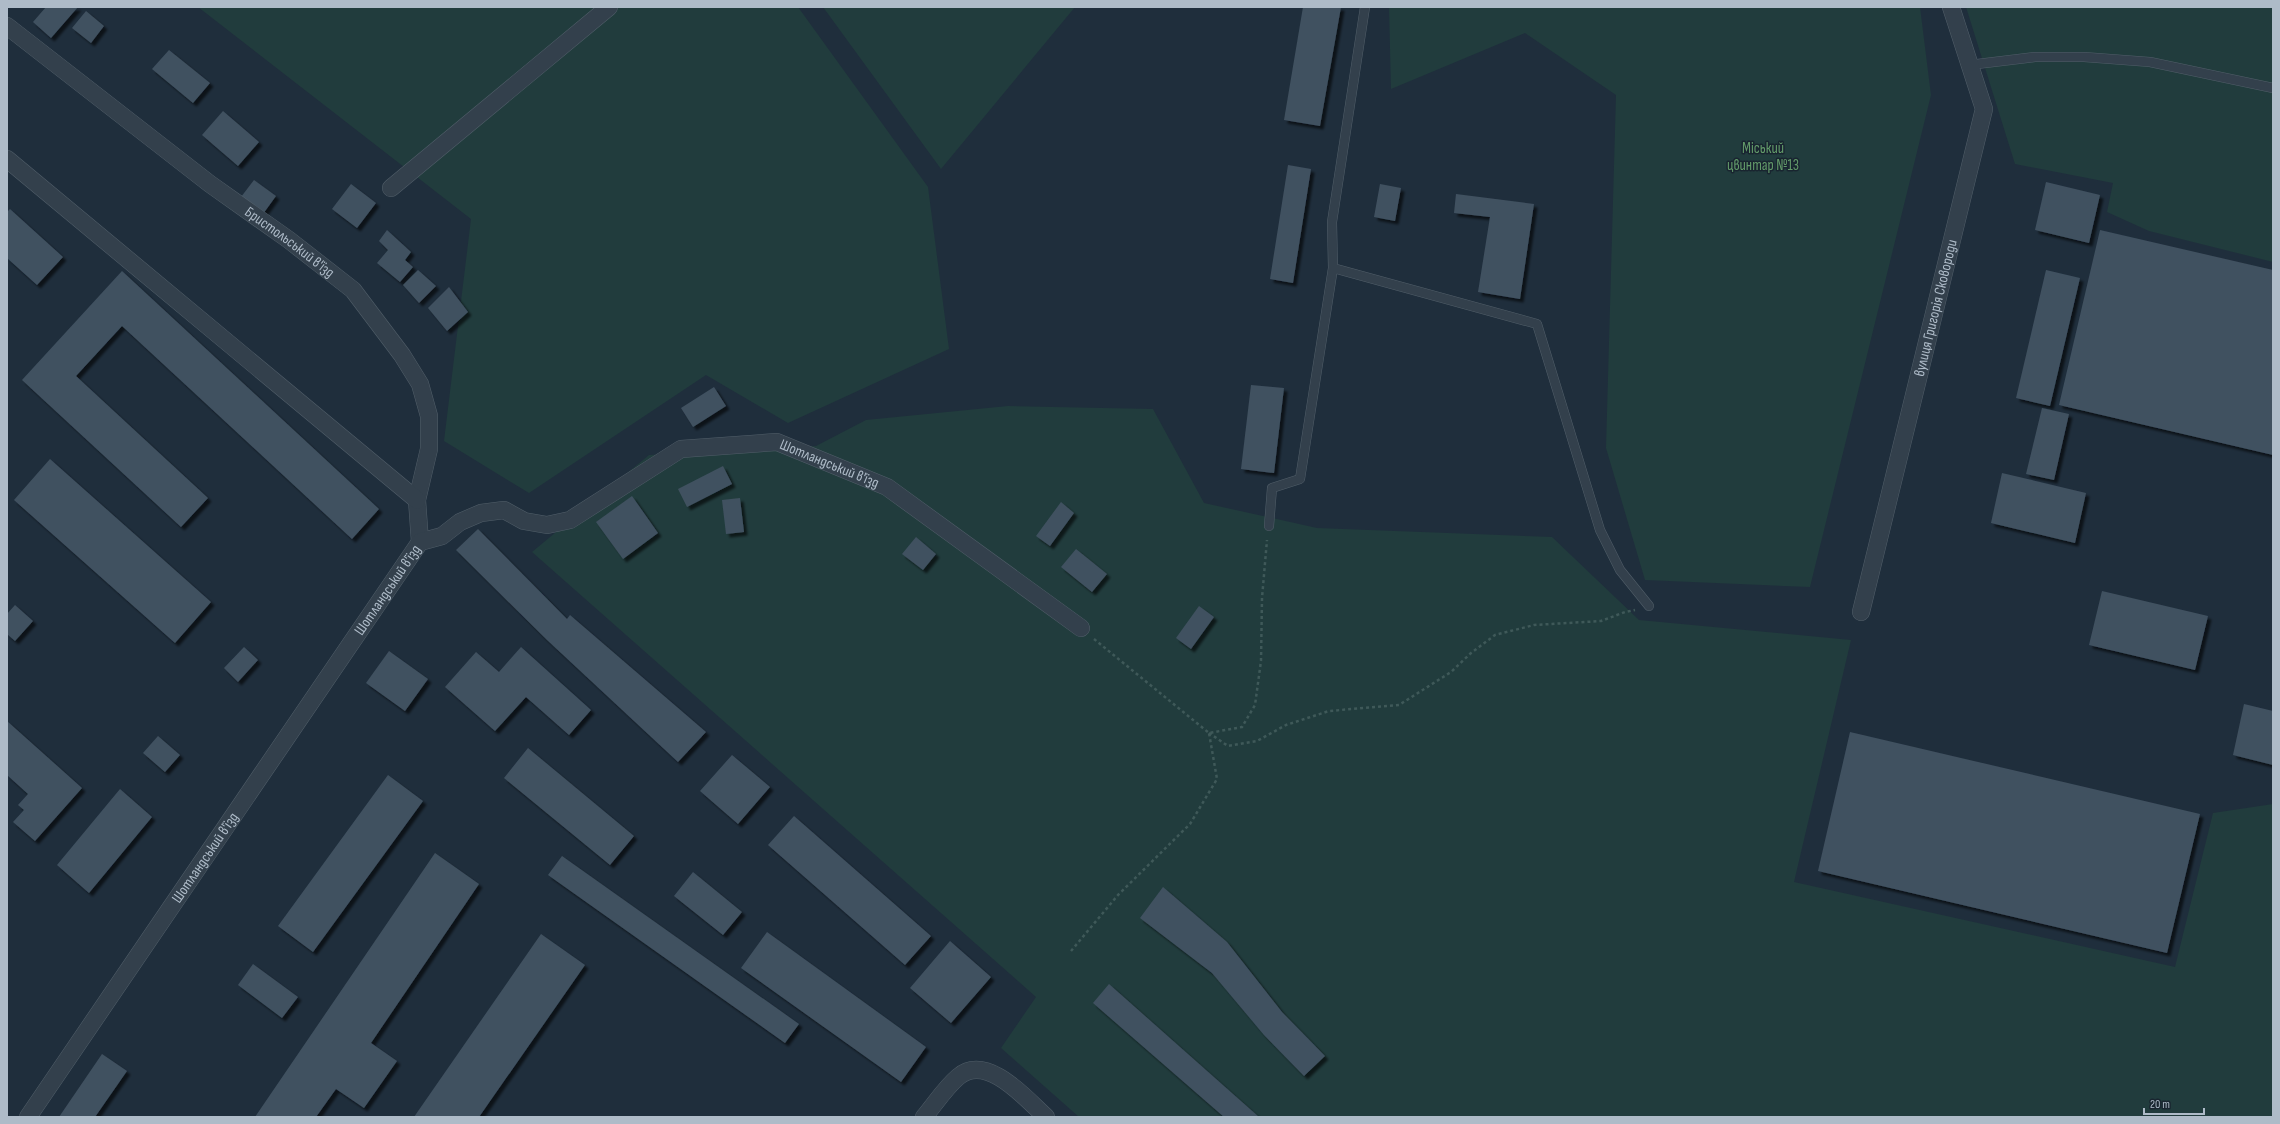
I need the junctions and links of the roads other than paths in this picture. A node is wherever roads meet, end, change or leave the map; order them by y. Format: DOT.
graph roads {
  1 [pos="609,7"];
  2 [pos="1365,7"];
  3 [pos="1951,7"];
  4 [pos="7,26"];
  5 [pos="1969,65"];
  6 [pos="2273,88"];
  7 [pos="7,159"];
  8 [pos="391,188"];
  9 [pos="1333,268"];
  10 [pos="417,500"];
  11 [pos="1269,526"];
  12 [pos="420,542"];
  13 [pos="1649,606"];
  14 [pos="1861,612"];
  15 [pos="1081,628"];
  16 [pos="28,1117"];
  17 [pos="924,1117"];
  18 [pos="1046,1117"];
  1 -- 8 [label="street"];
  2 -- 9 [label="lane"];
  3 -- 5 [label="street, вулиця Григорія Сковороди"];
  4 -- 10 [label="street, Бристольський в'їзд"];
  5 -- 6 [label="lane"];
  5 -- 14 [label="street, вулиця Григорія Сковороди"];
  7 -- 10 [label="street"];
  9 -- 11 [label="lane"];
  9 -- 13 [label="lane"];
  10 -- 12 [label="street, Бристольський в'їзд"];
  12 -- 15 [label="street, Шотландський в'їзд"];
  12 -- 16 [label="street, Шотландський в'їзд"];
  17 -- 18 [label="street"];
}
